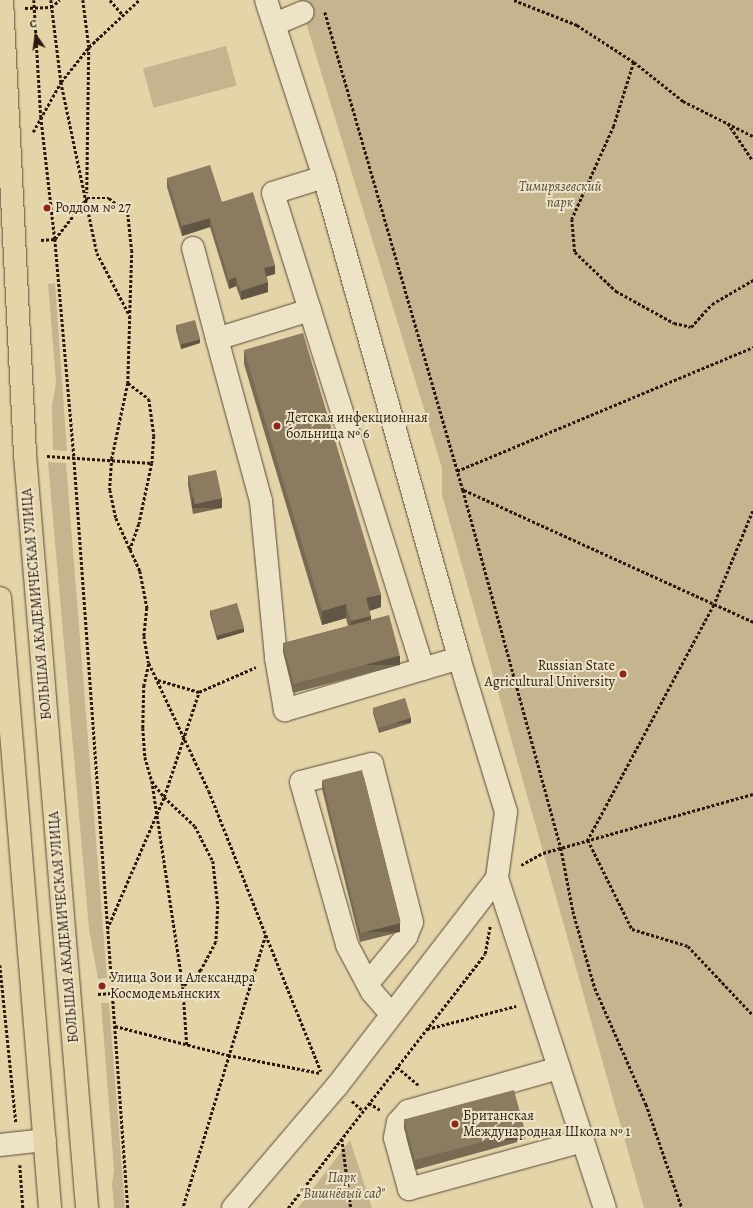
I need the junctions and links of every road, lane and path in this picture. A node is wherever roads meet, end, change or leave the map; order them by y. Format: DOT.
graph roads {
  1 [pos="2,0"];
  2 [pos="34,0"];
  3 [pos="51,0"];
  4 [pos="60,0"];
  5 [pos="83,0"];
  6 [pos="110,0"];
  7 [pos="139,0"];
  8 [pos="266,0"];
  9 [pos="514,0"];
  10 [pos="35,7"];
  11 [pos="51,7"];
  12 [pos="25,8"];
  13 [pos="324,9"];
  14 [pos="303,12"];
  15 [pos="123,15"];
  16 [pos="275,24"];
  17 [pos="89,47"];
  18 [pos="634,62"];
  19 [pos="61,82"];
  20 [pos="2,86"];
  21 [pos="41,117"];
  22 [pos="728,123"];
  23 [pos="33,132"];
  24 [pos="753,136"];
  25 [pos="753,161"];
  26 [pos="324,177"];
  27 [pos="87,198"];
  28 [pos="55,239"];
  29 [pos="41,240"];
  30 [pos="192,248"];
  31 [pos="753,280"];
  32 [pos="310,310"];
  33 [pos="130,316"];
  34 [pos="216,339"];
  35 [pos="753,347"];
  36 [pos="128,383"];
  37 [pos="47,456"];
  38 [pos="74,457"];
  39 [pos="112,458"];
  40 [pos="152,463"];
  41 [pos="456,471"];
  42 [pos="463,490"];
  43 [pos="753,511"];
  44 [pos="130,550"];
  45 [pos="0,598"];
  46 [pos="714,604"];
  47 [pos="753,622"];
  48 [pos="276,658"];
  49 [pos="459,658"];
  50 [pos="149,663"];
  51 [pos="423,669"];
  52 [pos="158,680"];
  53 [pos="199,692"];
  54 [pos="185,736"];
  55 [pos="152,781"];
  56 [pos="753,794"];
  57 [pos="164,797"];
  58 [pos="588,840"];
  59 [pos="561,848"];
  60 [pos="497,878"];
  61 [pos="490,924"];
  62 [pos="107,930"];
  63 [pos="266,935"];
  64 [pos="0,965"];
  65 [pos="368,982"];
  66 [pos="183,987"];
  67 [pos="112,993"];
  68 [pos="98,994"];
  69 [pos="536,1000"];
  70 [pos="391,1014"];
  71 [pos="753,1015"];
  72 [pos="116,1026"];
  73 [pos="427,1029"];
  74 [pos="187,1045"];
  75 [pos="228,1055"];
  76 [pos="559,1068"];
  77 [pos="330,1079"];
  78 [pos="341,1138"];
  79 [pos="45,1140"];
  80 [pos="583,1142"];
  81 [pos="9,1144"];
  82 [pos="23,1208"];
  83 [pos="50,1208"];
  84 [pos="87,1208"];
  85 [pos="128,1208"];
  86 [pos="183,1208"];
  87 [pos="233,1208"];
  88 [pos="288,1208"];
  89 [pos="351,1208"];
  90 [pos="605,1208"];
  91 [pos="682,1208"];
  1 -- 20 [label="main road, БОЛЬШАЯ АКАДЕМИЧЕСКАЯ УЛИЦА"];
  2 -- 10 [label="path"];
  3 -- 11 [label="path"];
  4 -- 11 [label="path"];
  5 -- 17 [label="path"];
  6 -- 15 [label="path"];
  7 -- 15 [label="path"];
  8 -- 16 [label="street"];
  9 -- 18 [label="path"];
  10 -- 11 [label="path"];
  10 -- 12 [label="path"];
  10 -- 21 [label="path"];
  11 -- 19 [label="path"];
  13 -- 41 [label="path"];
  14 -- 16 [label="street"];
  15 -- 17 [label="path"];
  16 -- 26 [label="street"];
  17 -- 19 [label="path"];
  17 -- 27 [label="path"];
  18 -- 22 [label="path"];
  18 -- 31 [label="path"];
  19 -- 21 [label="path"];
  19 -- 27 [label="path"];
  20 -- 84 [label="main road, БОЛЬШАЯ АКАДЕМИЧЕСКАЯ УЛИЦА"];
  21 -- 23 [label="path"];
  21 -- 28 [label="path"];
  22 -- 24 [label="path"];
  22 -- 25 [label="path"];
  26 -- 32 [label="street"];
  26 -- 49 [label="street"];
  27 -- 28 [label="path"];
  27 -- 33 [label="path"];
  27 -- 33 [label="path"];
  28 -- 29 [label="path"];
  28 -- 38 [label="path"];
  30 -- 34 [label="street"];
  32 -- 34 [label="street"];
  32 -- 51 [label="street"];
  33 -- 36 [label="path"];
  34 -- 48 [label="street"];
  35 -- 41 [label="path"];
  36 -- 39 [label="path"];
  36 -- 40 [label="path"];
  37 -- 38 [label="path"];
  38 -- 39 [label="path"];
  38 -- 62 [label="path"];
  39 -- 40 [label="path"];
  39 -- 44 [label="path"];
  40 -- 44 [label="path"];
  41 -- 42 [label="path"];
  42 -- 46 [label="path"];
  42 -- 59 [label="path"];
  43 -- 46 [label="path"];
  44 -- 50 [label="path"];
  45 -- 79 [label="main road"];
  46 -- 47 [label="path"];
  46 -- 58 [label="path"];
  48 -- 51 [label="street"];
  48 -- 53 [label="path"];
  49 -- 51 [label="street"];
  49 -- 60 [label="street"];
  50 -- 52 [label="path"];
  50 -- 55 [label="path"];
  52 -- 53 [label="path"];
  52 -- 54 [label="path"];
  53 -- 54 [label="path"];
  54 -- 57 [label="path"];
  54 -- 63 [label="path"];
  55 -- 57 [label="path"];
  55 -- 66 [label="path"];
  56 -- 58 [label="path"];
  57 -- 62 [label="path"];
  57 -- 66 [label="path"];
  58 -- 59 [label="path"];
  58 -- 71 [label="path"];
  59 -- 60 [label="path"];
  59 -- 91 [label="path"];
  60 -- 69 [label="street"];
  60 -- 70 [label="street"];
  61 -- 73 [label="path"];
  62 -- 67 [label="path"];
  63 -- 75 [label="path"];
  63 -- 77 [label="path"];
  64 -- 81 [label="path"];
  65 -- 65 [label="street"];
  65 -- 70 [label="street"];
  66 -- 74 [label="path"];
  67 -- 68 [label="path"];
  67 -- 72 [label="path"];
  69 -- 73 [label="path"];
  69 -- 76 [label="street"];
  70 -- 77 [label="street"];
  72 -- 74 [label="path"];
  72 -- 85 [label="path"];
  73 -- 78 [label="path"];
  74 -- 75 [label="path"];
  75 -- 77 [label="path"];
  75 -- 86 [label="path"];
  76 -- 80 [label="street"];
  76 -- 80 [label="street"];
  77 -- 87 [label="street"];
  78 -- 88 [label="path"];
  78 -- 89 [label="path"];
  79 -- 81 [label="street"];
  79 -- 83 [label="main road"];
  80 -- 90 [label="street"];
  81 -- 82 [label="path"];
}
